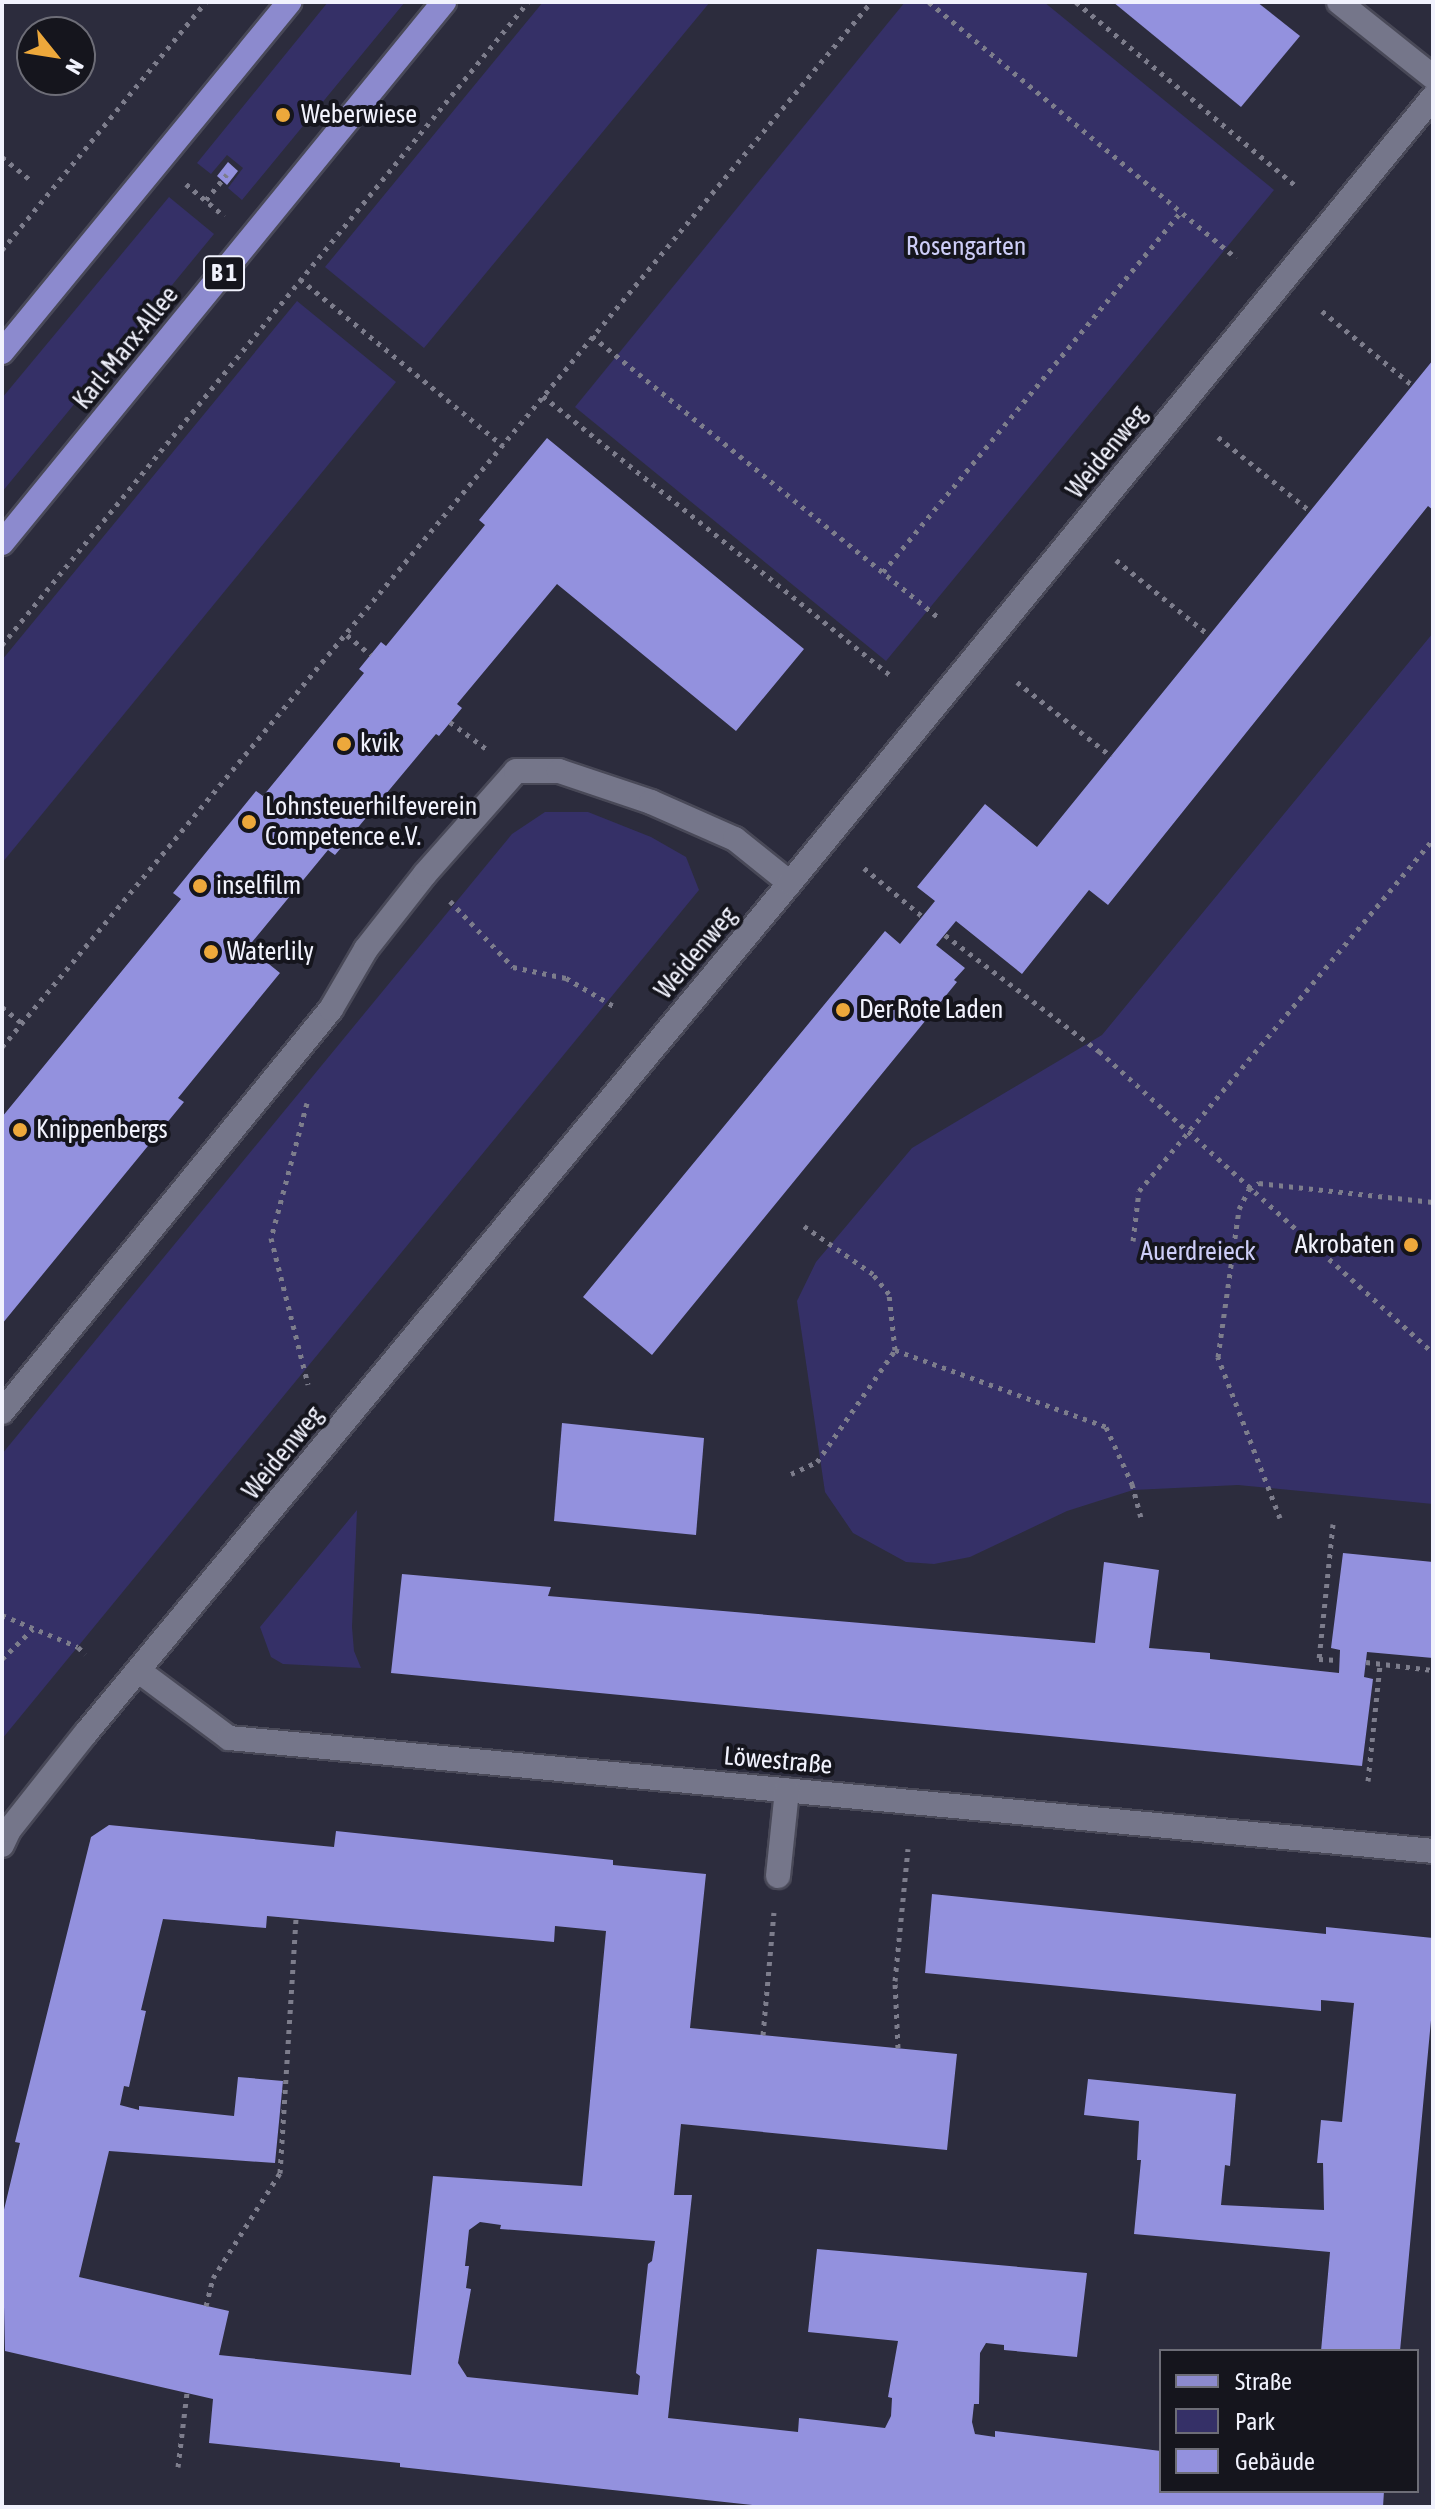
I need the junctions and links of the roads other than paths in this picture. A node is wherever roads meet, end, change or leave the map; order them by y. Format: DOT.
graph roads {
  1 [pos="290,2"];
  2 [pos="444,2"];
  3 [pos="1339,2"];
  4 [pos="1433,77"];
  5 [pos="1433,97"];
  6 [pos="2,352"];
  7 [pos="2,543"];
  8 [pos="790,883"];
  9 [pos="2,1412"];
  10 [pos="139,1671"];
  11 [pos="787,1790"];
  12 [pos="2,1845"];
  13 [pos="1433,1851"];
  14 [pos="778,1876"];
  1 -- 6 [label="main road"];
  2 -- 7 [label="main road, Karl-Marx-Allee / B 1"];
  3 -- 4 [label="street"];
  5 -- 8 [label="street, Weidenweg"];
  8 -- 9 [label="street"];
  8 -- 10 [label="street, Weidenweg"];
  10 -- 11 [label="street, Löwestraße"];
  10 -- 12 [label="street, Weidenweg"];
  11 -- 13 [label="street, Löwestraße"];
  11 -- 14 [label="street"];
}
